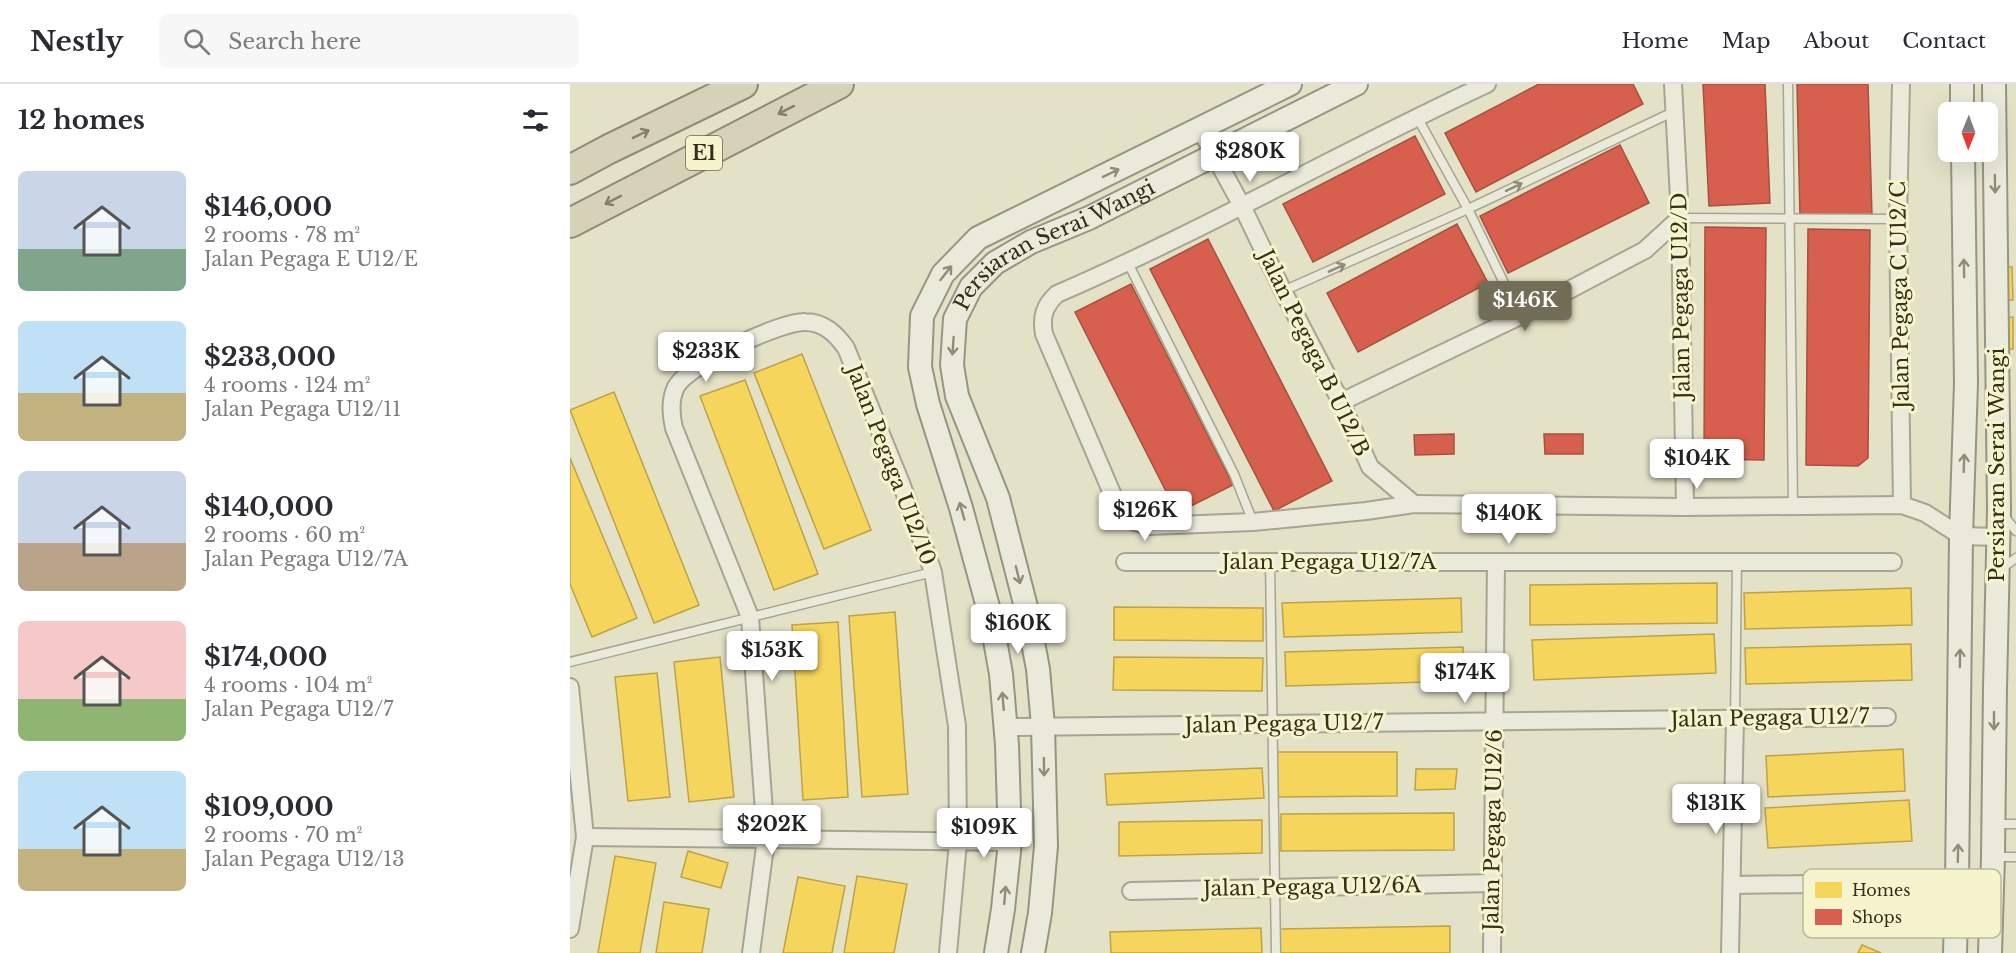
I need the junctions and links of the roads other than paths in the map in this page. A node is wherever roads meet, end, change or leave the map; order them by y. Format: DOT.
graph roads {
  1 [pos="743,84"];
  2 [pos="839,84"];
  3 [pos="1290,84"];
  4 [pos="1356,84"];
  5 [pos="1487,84"];
  6 [pos="1673,84"];
  7 [pos="1788,84"];
  8 [pos="1900,84"];
  9 [pos="1962,84"];
  10 [pos="1994,84"];
  11 [pos="1962,102"];
  12 [pos="1675,111"];
  13 [pos="1417,117"];
  14 [pos="1200,129"];
  15 [pos="1215,156"];
  16 [pos="1963,162"];
  17 [pos="570,170"];
  18 [pos="1242,206"];
  19 [pos="1467,209"];
  20 [pos="1680,218"];
  21 [pos="1790,218"];
  22 [pos="1898,219"];
  23 [pos="570,223"];
  24 [pos="1128,263"];
  25 [pos="1283,291"];
  26 [pos="1520,316"];
  27 [pos="1341,402"];
  28 [pos="1414,504"];
  29 [pos="1902,506"];
  30 [pos="1685,507"];
  31 [pos="1793,507"];
  32 [pos="1253,522"];
  33 [pos="2007,534"];
  34 [pos="1961,536"];
  35 [pos="2016,558"];
  36 [pos="1125,562"];
  37 [pos="1270,562"];
  38 [pos="1496,562"];
  39 [pos="1737,562"];
  40 [pos="1893,562"];
  41 [pos="933,572"];
  42 [pos="1997,574"];
  43 [pos="750,617"];
  44 [pos="570,662"];
  45 [pos="570,687"];
  46 [pos="1887,717"];
  47 [pos="1735,718"];
  48 [pos="1494,721"];
  49 [pos="1272,724"];
  50 [pos="1043,726"];
  51 [pos="1006,727"];
  52 [pos="1994,824"];
  53 [pos="2016,824"];
  54 [pos="585,837"];
  55 [pos="766,839"];
  56 [pos="958,842"];
  57 [pos="1010,842"];
  58 [pos="1993,857"];
  59 [pos="2016,857"];
  60 [pos="1958,869"];
  61 [pos="1993,869"];
  62 [pos="1493,883"];
  63 [pos="1803,884"];
  64 [pos="1732,885"];
  65 [pos="1275,888"];
  66 [pos="1131,891"];
  67 [pos="570,929"];
  68 [pos="1956,938"];
  69 [pos="1990,938"];
  70 [pos="751,953"];
  71 [pos="948,953"];
  72 [pos="996,953"];
  73 [pos="1033,953"];
  74 [pos="1276,953"];
  75 [pos="1492,953"];
  76 [pos="1730,953"];
  77 [pos="1955,953"];
  78 [pos="1990,953"];
  17 -- 1 [label="highway, E1, one-way"];
  2 -- 23 [label="highway, E1, one-way"];
  3 -- 14 [label="street, Persiaran Serai Wangi"];
  4 -- 15 [label="street, Persiaran Serai Wangi"];
  5 -- 13 [label="street"];
  6 -- 12 [label="street, Jalan Pegaga U12/D"];
  7 -- 21 [label="lane"];
  8 -- 22 [label="street, Jalan Pegaga C U12/C"];
  9 -- 11 [label="street"];
  10 -- 33 [label="street, Persiaran Serai Wangi, one-way"];
  19 -- 12 [label="lane, one-way"];
  12 -- 20 [label="street, Jalan Pegaga U12/D"];
  13 -- 18 [label="street"];
  13 -- 19 [label="lane"];
  14 -- 15 [label="street, Jalan Pegaga B U12/B"];
  51 -- 14 [label="street, Persiaran Serai Wangi, one-way"];
  15 -- 18 [label="street, Jalan Pegaga B U12/B"];
  15 -- 50 [label="street, Persiaran Serai Wangi, one-way"];
  34 -- 16 [label="street, Persiaran Serai Wangi, one-way"];
  18 -- 24 [label="street"];
  18 -- 25 [label="street, Jalan Pegaga B U12/B"];
  25 -- 19 [label="lane, one-way"];
  19 -- 26 [label="lane"];
  20 -- 21 [label="lane"];
  20 -- 26 [label="street"];
  20 -- 30 [label="street, Jalan Pegaga U12/D"];
  21 -- 22 [label="lane"];
  21 -- 31 [label="lane"];
  22 -- 29 [label="street, Jalan Pegaga C U12/C"];
  24 -- 32 [label="lane"];
  24 -- 32 [label="street"];
  25 -- 27 [label="street, Jalan Pegaga B U12/B"];
  26 -- 27 [label="street"];
  27 -- 28 [label="street, Jalan Pegaga B U12/B"];
  28 -- 30 [label="street"];
  28 -- 32 [label="street"];
  29 -- 31 [label="street"];
  29 -- 34 [label="street"];
  30 -- 31 [label="street"];
  33 -- 34 [label="street"];
  33 -- 42 [label="street, Persiaran Serai Wangi"];
  60 -- 34 [label="street, Persiaran Serai Wangi, one-way"];
  35 -- 42 [label="lane"];
  36 -- 37 [label="street, Jalan Pegaga U12/7A"];
  37 -- 38 [label="street, Jalan Pegaga U12/7A"];
  37 -- 49 [label="lane"];
  38 -- 39 [label="street, Jalan Pegaga U12/7A"];
  38 -- 48 [label="street, Jalan Pegaga U12/6"];
  39 -- 40 [label="street, Jalan Pegaga U12/7A"];
  39 -- 47 [label="lane"];
  41 -- 43 [label="lane"];
  41 -- 43 [label="street, Jalan Pegaga U12/10"];
  41 -- 56 [label="street, Jalan Pegaga U12/10"];
  42 -- 52 [label="street, Persiaran Serai Wangi, one-way"];
  43 -- 44 [label="lane"];
  43 -- 55 [label="street, Jalan Pegaga U12/10"];
  45 -- 54 [label="street"];
  46 -- 47 [label="street, Jalan Pegaga U12/7"];
  47 -- 48 [label="street, Jalan Pegaga U12/7"];
  47 -- 64 [label="street"];
  48 -- 49 [label="street, Jalan Pegaga U12/7"];
  48 -- 62 [label="street, Jalan Pegaga U12/6"];
  49 -- 50 [label="street, Jalan Pegaga U12/7"];
  49 -- 65 [label="lane"];
  50 -- 51 [label="street, Jalan Pegaga U12/7"];
  50 -- 73 [label="street, Persiaran Serai Wangi, one-way"];
  51 -- 57 [label="street, Persiaran Serai Wangi"];
  52 -- 53 [label="lane"];
  52 -- 58 [label="street, Persiaran Serai Wangi"];
  54 -- 55 [label="street"];
  54 -- 67 [label="street"];
  55 -- 56 [label="street"];
  55 -- 70 [label="street, Jalan Pegaga U12/10"];
  56 -- 57 [label="street"];
  56 -- 71 [label="street, Jalan Pegaga U12/10"];
  72 -- 57 [label="street, Persiaran Serai Wangi, one-way"];
  58 -- 59 [label="lane"];
  58 -- 61 [label="street, Persiaran Serai Wangi"];
  62 -- 65 [label="street, Jalan Pegaga U12/6A"];
  62 -- 75 [label="street, Jalan Pegaga U12/6"];
  63 -- 64 [label="street"];
  64 -- 76 [label="street"];
  65 -- 66 [label="street, Jalan Pegaga U12/6A"];
  65 -- 74 [label="lane"];
  68 -- 77 [label="street, Persiaran Serai Wangi"];
  69 -- 78 [label="street, Persiaran Serai Wangi"];
}
